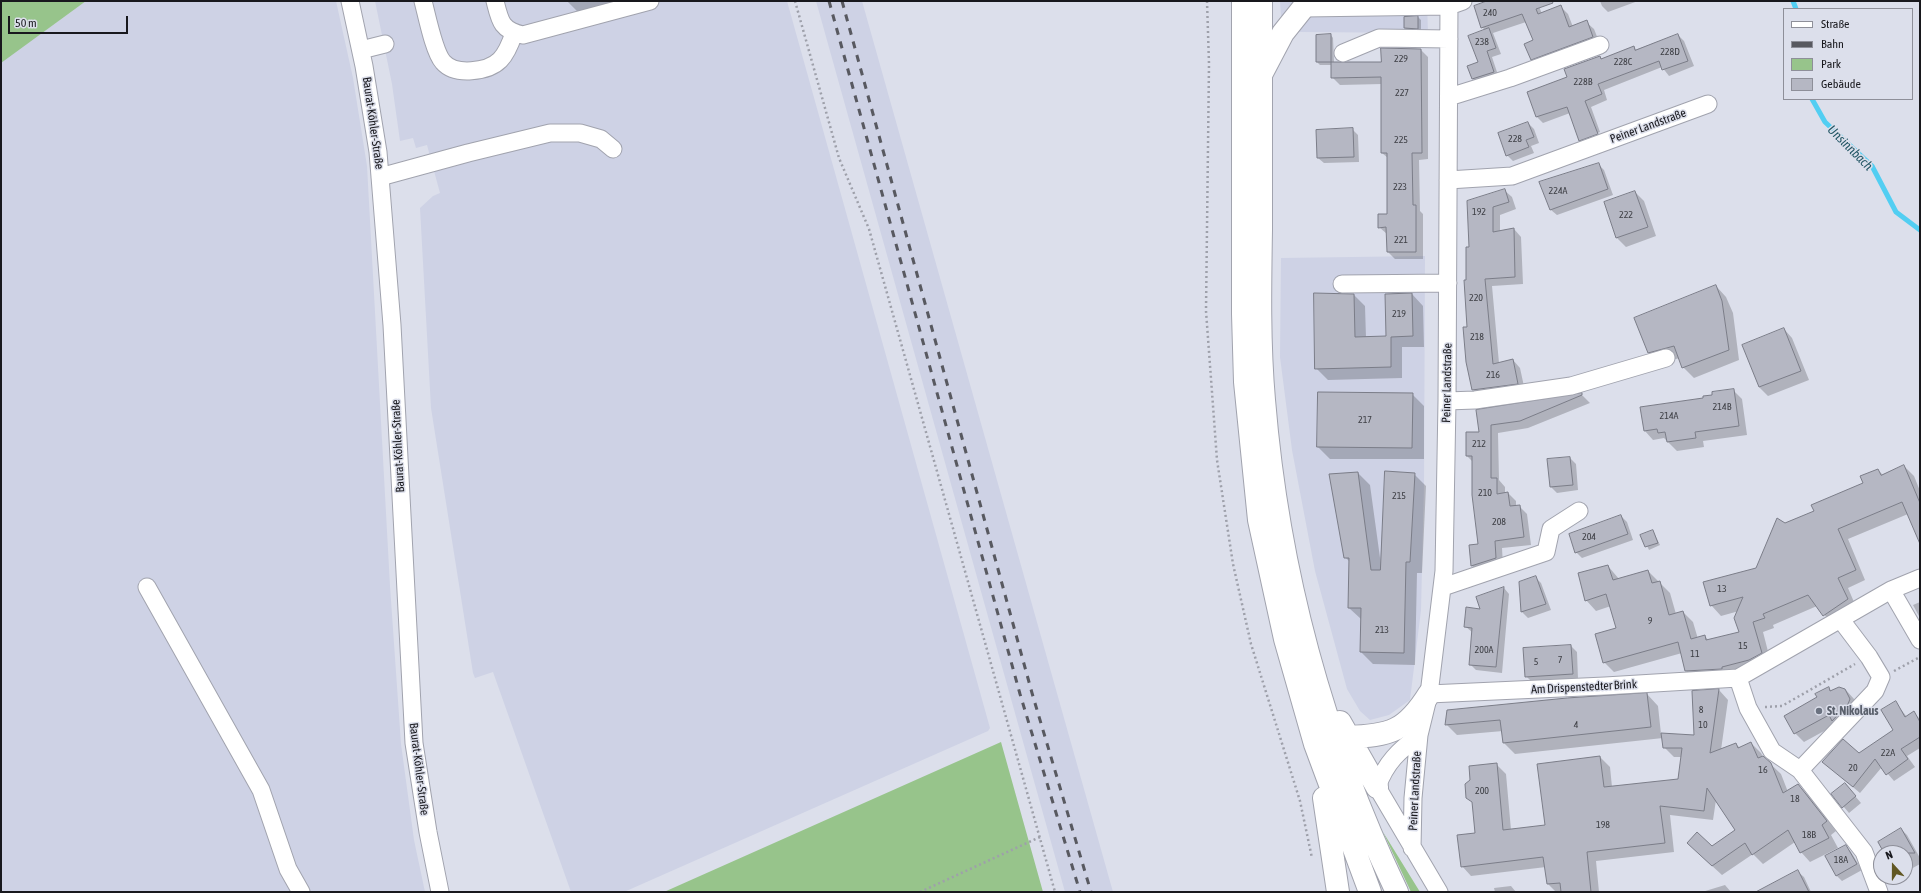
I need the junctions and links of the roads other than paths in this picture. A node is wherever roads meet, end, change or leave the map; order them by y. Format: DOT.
graph roads {
  1 [pos="350,1"];
  2 [pos="423,1"];
  3 [pos="495,1"];
  4 [pos="650,1"];
  5 [pos="1243,1"];
  6 [pos="1261,1"];
  7 [pos="1453,3"];
  8 [pos="1303,5"];
  9 [pos="514,33"];
  10 [pos="1449,39"];
  11 [pos="385,44"];
  12 [pos="1600,45"];
  13 [pos="361,50"];
  14 [pos="1343,53"];
  15 [pos="1261,75"];
  16 [pos="1449,98"];
  17 [pos="1708,104"];
  18 [pos="613,149"];
  19 [pos="380,177"];
  20 [pos="1448,180"];
  21 [pos="1448,283"];
  22 [pos="1342,284"];
  23 [pos="1666,358"];
  24 [pos="1447,401"];
  25 [pos="1579,511"];
  26 [pos="1920,578"];
  27 [pos="147,587"];
  28 [pos="1443,587"];
  29 [pos="1891,590"];
  30 [pos="1841,620"];
  31 [pos="1920,640"];
  32 [pos="1310,663"];
  33 [pos="1738,678"];
  34 [pos="1429,694"];
  35 [pos="1419,735"];
  36 [pos="1347,737"];
  37 [pos="1315,744"];
  38 [pos="1800,770"];
  39 [pos="1377,787"];
  40 [pos="1412,848"];
  41 [pos="1335,869"];
  42 [pos="301,892"];
  43 [pos="440,892"];
  44 [pos="1338,892"];
  45 [pos="1346,892"];
  46 [pos="1370,892"];
  47 [pos="1397,892"];
  48 [pos="1439,892"];
  49 [pos="1879,892"];
  1 -- 13 [label="street, Baurat-Köhler-Straße"];
  2 -- 9 [label="street"];
  3 -- 9 [label="street"];
  4 -- 9 [label="street"];
  5 -- 37 [label="highway"];
  6 -- 15 [label="highway"];
  7 -- 8 [label="street"];
  7 -- 10 [label="street, Peiner Landstraße"];
  8 -- 15 [label="highway"];
  10 -- 14 [label="street"];
  10 -- 16 [label="street, Peiner Landstraße"];
  11 -- 13 [label="street"];
  12 -- 16 [label="street"];
  13 -- 19 [label="street, Baurat-Köhler-Straße"];
  15 -- 32 [label="highway"];
  16 -- 20 [label="street, Peiner Landstraße"];
  17 -- 20 [label="street, Peiner Landstraße"];
  18 -- 19 [label="street"];
  19 -- 43 [label="street, Baurat-Köhler-Straße"];
  20 -- 21 [label="street, Peiner Landstraße"];
  21 -- 22 [label="street"];
  21 -- 24 [label="street, Peiner Landstraße"];
  23 -- 24 [label="street"];
  24 -- 28 [label="street, Peiner Landstraße"];
  25 -- 28 [label="street"];
  26 -- 29 [label="street, Am Drispenstedter Brink"];
  27 -- 42 [label="street"];
  28 -- 34 [label="street, Peiner Landstraße"];
  29 -- 30 [label="street, Am Drispenstedter Brink"];
  29 -- 31 [label="street"];
  30 -- 33 [label="street, Am Drispenstedter Brink"];
  30 -- 38 [label="street"];
  32 -- 36 [label="highway"];
  32 -- 47 [label="highway"];
  33 -- 34 [label="street, Am Drispenstedter Brink"];
  33 -- 38 [label="street"];
  34 -- 35 [label="street, Peiner Landstraße"];
  34 -- 36 [label="highway"];
  35 -- 39 [label="street, Peiner Landstraße"];
  35 -- 40 [label="street, Peiner Landstraße"];
  36 -- 39 [label="highway"];
  37 -- 41 [label="highway"];
  37 -- 46 [label="highway"];
  38 -- 49 [label="street"];
  39 -- 40 [label="street, Peiner Landstraße"];
  40 -- 48 [label="street, Peiner Landstraße"];
  41 -- 44 [label="highway"];
  41 -- 45 [label="street"];
}
